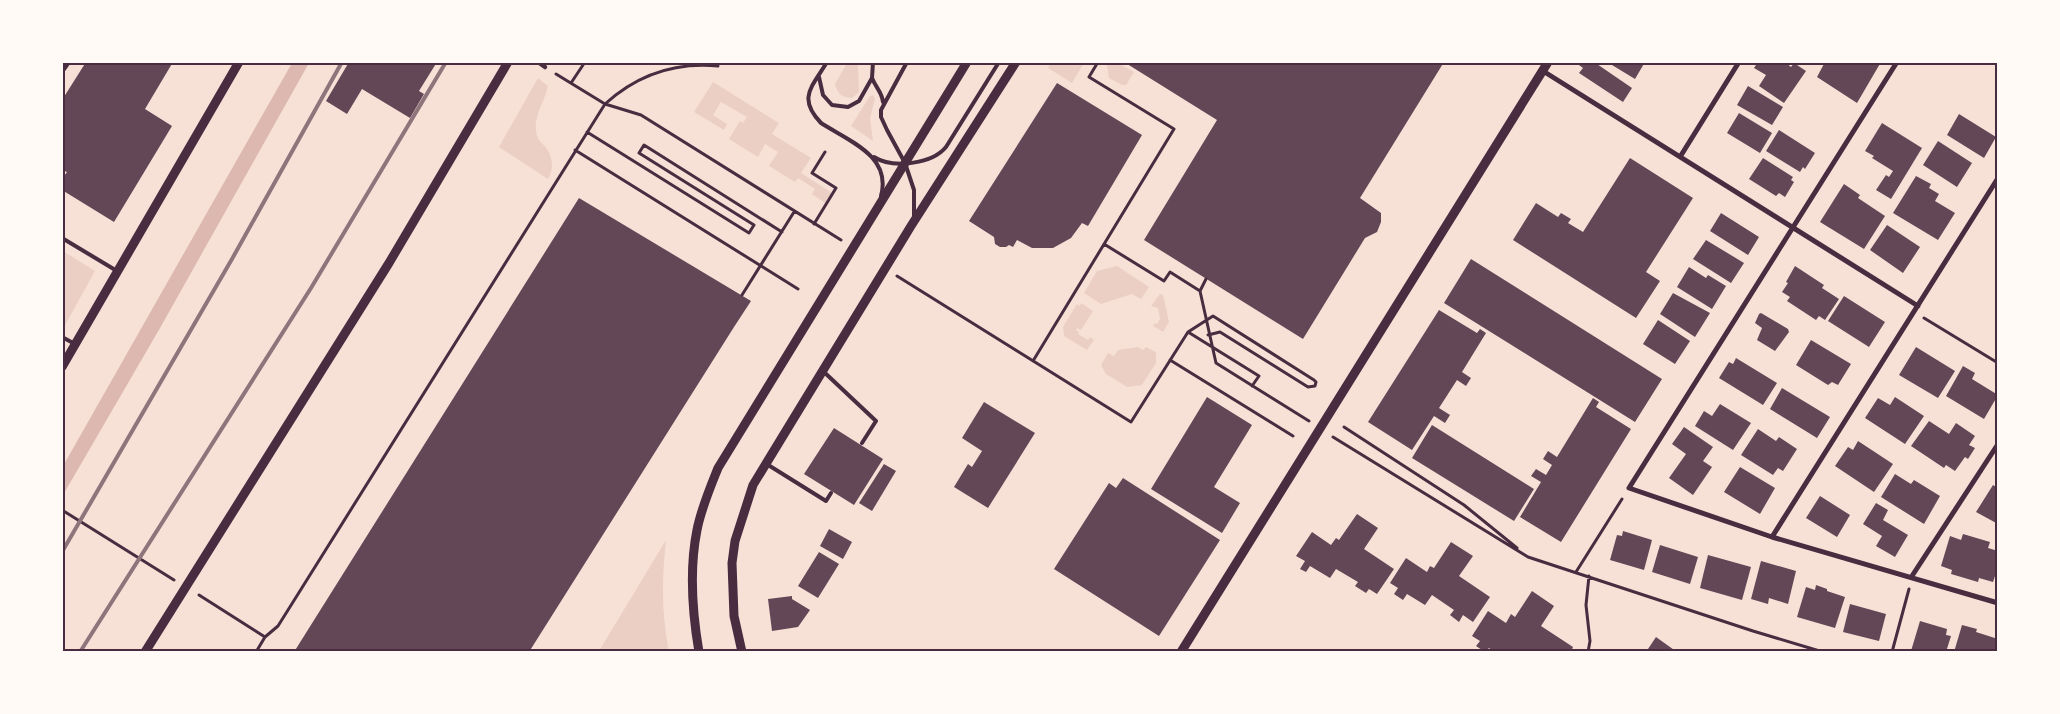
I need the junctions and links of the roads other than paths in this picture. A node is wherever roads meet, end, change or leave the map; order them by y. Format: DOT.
graph roads {
  1 [pos="69,62"];
  2 [pos="239,62"];
  3 [pos="508,62"];
  4 [pos="538,62"];
  5 [pos="827,62"];
  6 [pos="872,62"];
  7 [pos="907,62"];
  8 [pos="968,62"];
  9 [pos="999,62"];
  10 [pos="1016,62"];
  11 [pos="1739,62"];
  12 [pos="1897,62"];
  13 [pos="545,67"];
  14 [pos="1545,67"];
  15 [pos="62,72"];
  16 [pos="819,76"];
  17 [pos="872,78"];
  18 [pos="883,102"];
  19 [pos="873,156"];
  20 [pos="1680,157"];
  21 [pos="905,163"];
  22 [pos="1998,178"];
  23 [pos="878,205"];
  24 [pos="911,226"];
  25 [pos="1794,228"];
  26 [pos="62,238"];
  27 [pos="117,271"];
  28 [pos="1918,306"];
  29 [pos="62,337"];
  30 [pos="75,344"];
  31 [pos="62,367"];
  32 [pos="822,370"];
  33 [pos="862,442"];
  34 [pos="1998,444"];
  35 [pos="765,463"];
  36 [pos="831,493"];
  37 [pos="1772,537"];
  38 [pos="1912,576"];
  39 [pos="1998,603"];
  40 [pos="145,652"];
  41 [pos="699,652"];
  42 [pos="742,652"];
  43 [pos="1181,652"];
  1 -- 15 [label="lane"];
  2 -- 27 [label="street"];
  3 -- 40 [label="street"];
  4 -- 13 [label="street"];
  5 -- 16 [label="lane"];
  6 -- 17 [label="lane"];
  7 -- 18 [label="lane"];
  8 -- 21 [label="street"];
  9 -- 21 [label="lane"];
  10 -- 24 [label="street"];
  11 -- 20 [label="street"];
  12 -- 25 [label="street"];
  14 -- 20 [label="street"];
  14 -- 43 [label="street"];
  16 -- 17 [label="lane"];
  16 -- 19 [label="lane"];
  17 -- 18 [label="lane"];
  18 -- 21 [label="lane"];
  19 -- 21 [label="lane"];
  19 -- 23 [label="lane"];
  20 -- 25 [label="street"];
  21 -- 23 [label="street"];
  21 -- 24 [label="lane"];
  22 -- 28 [label="street"];
  23 -- 41 [label="street"];
  24 -- 32 [label="street"];
  25 -- 28 [label="street"];
  25 -- 37 [label="street"];
  26 -- 27 [label="lane"];
  27 -- 30 [label="street"];
  28 -- 37 [label="street"];
  29 -- 30 [label="lane"];
  30 -- 31 [label="street"];
  32 -- 33 [label="lane"];
  32 -- 35 [label="street"];
  34 -- 38 [label="street"];
  35 -- 36 [label="lane"];
  35 -- 42 [label="street"];
  37 -- 38 [label="street"];
  38 -- 39 [label="street"];
}
